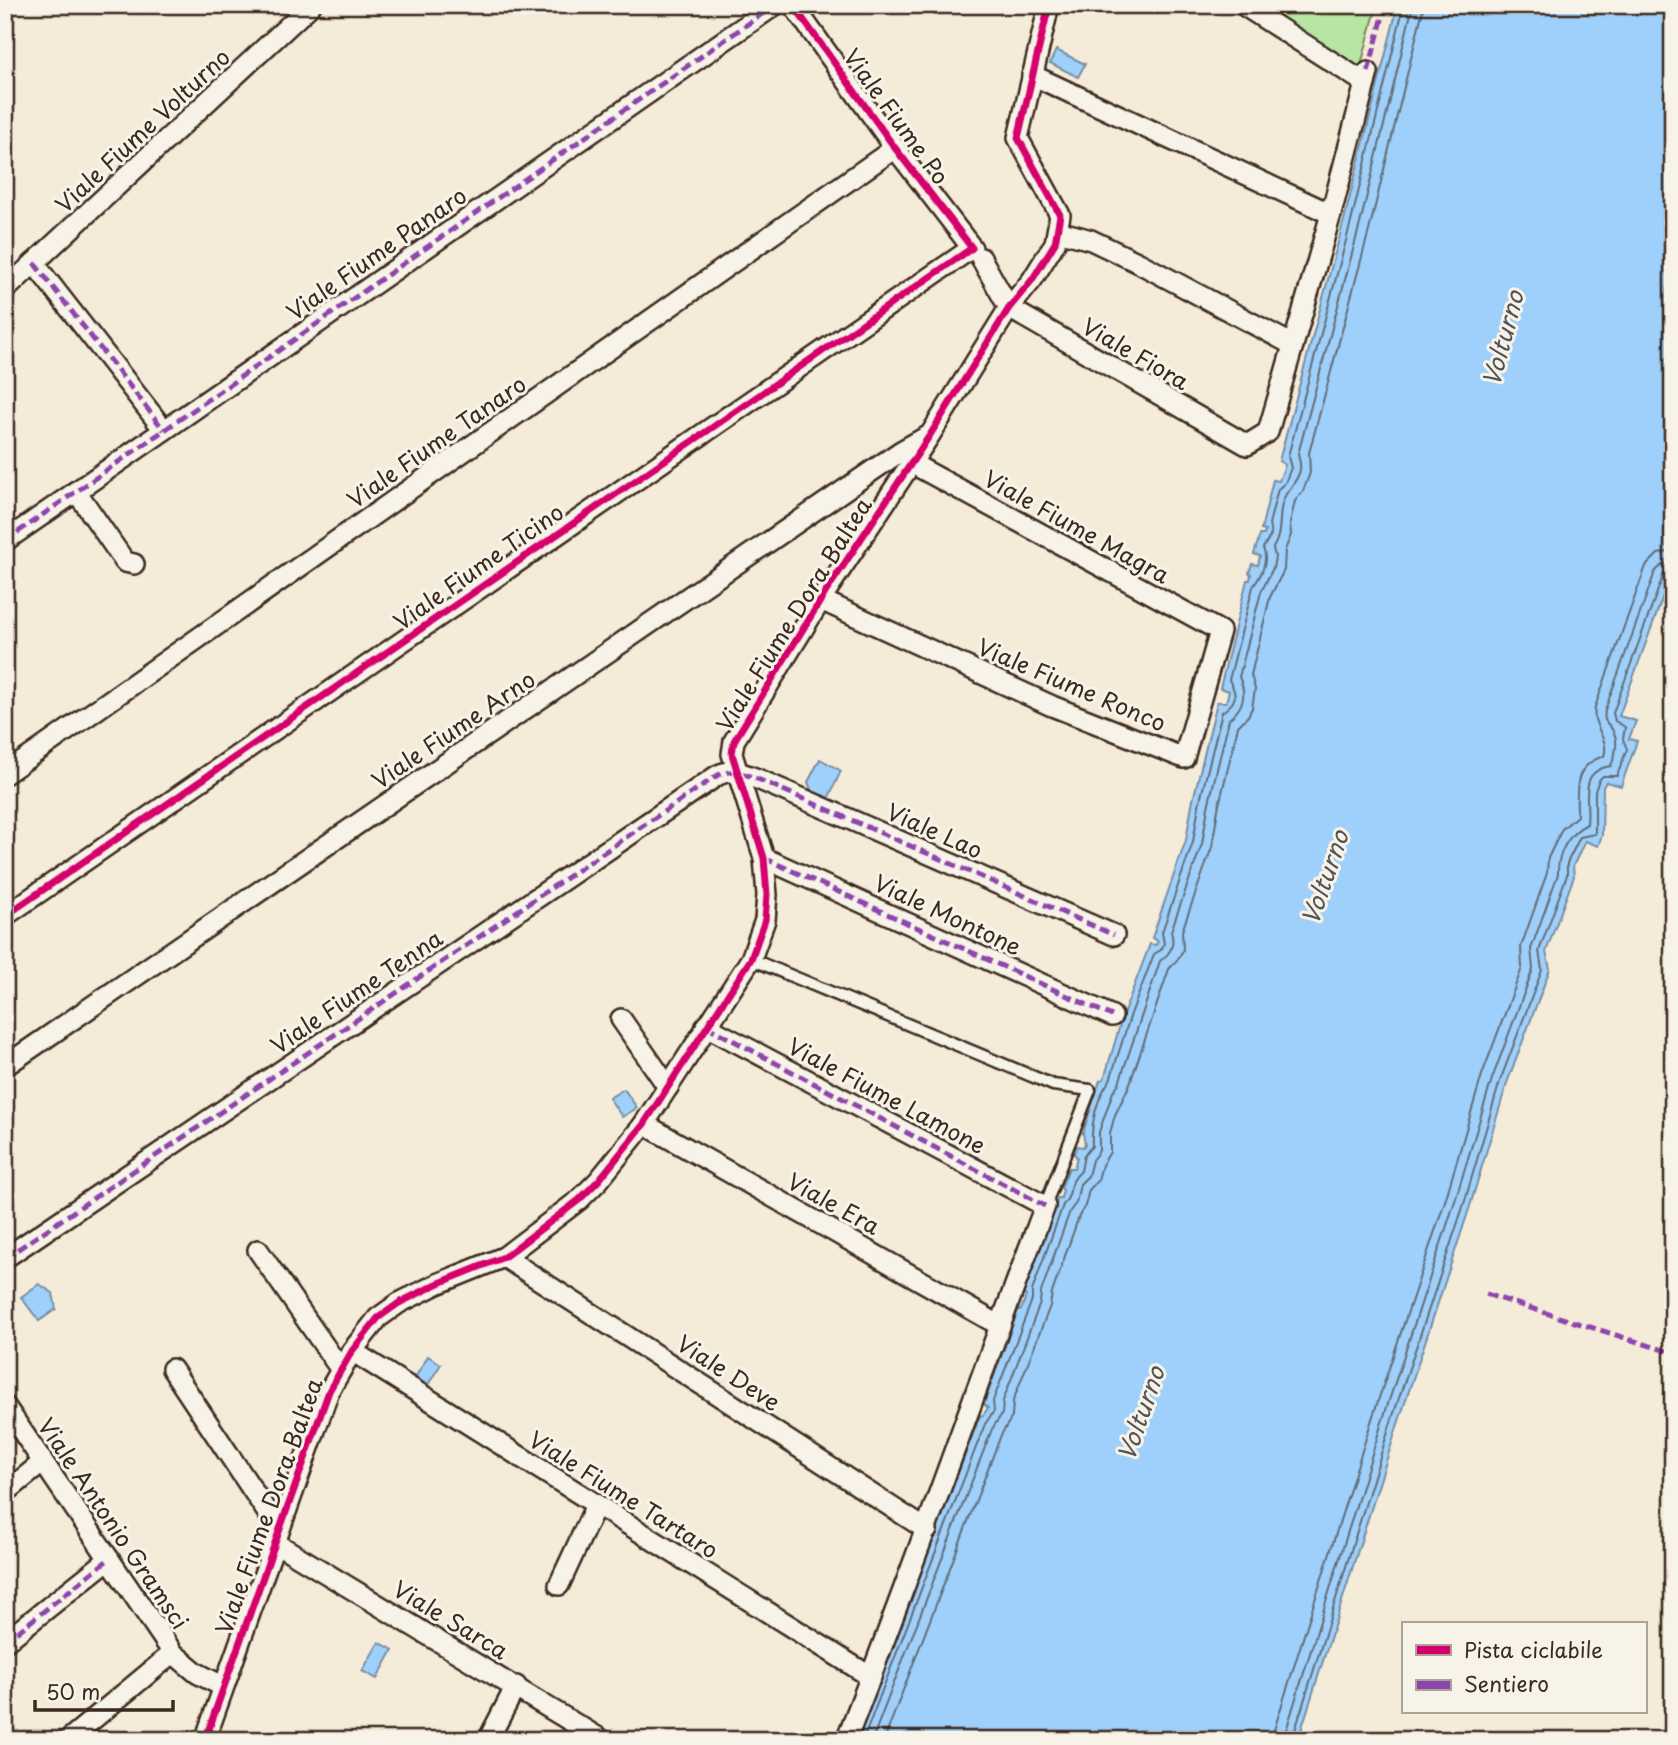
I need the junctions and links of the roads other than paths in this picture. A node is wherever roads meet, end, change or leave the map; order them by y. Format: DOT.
graph roads {
  1 [pos="311,5"];
  2 [pos="775,5"];
  3 [pos="793,5"];
  4 [pos="1049,5"];
  5 [pos="1243,5"];
  6 [pos="1032,75"];
  7 [pos="895,148"];
  8 [pos="1331,214"];
  9 [pos="1058,232"];
  10 [pos="977,253"];
  11 [pos="34,263"];
  12 [pos="5,290"];
  13 [pos="1009,308"];
  14 [pos="1293,345"];
  15 [pos="164,430"];
  16 [pos="930,435"];
  17 [pos="911,463"];
  18 [pos="76,491"];
  19 [pos="5,541"];
  20 [pos="134,564"];
  21 [pos="821,600"];
  22 [pos="1220,631"];
  23 [pos="737,771"];
  24 [pos="5,774"];
  25 [pos="764,858"];
  26 [pos="5,916"];
  27 [pos="1114,935"];
  28 [pos="751,959"];
  29 [pos="1112,1016"];
  30 [pos="621,1019"];
  31 [pos="706,1026"];
  32 [pos="5,1066"];
  33 [pos="668,1087"];
  34 [pos="644,1124"];
  35 [pos="1045,1206"];
  36 [pos="258,1251"];
  37 [pos="504,1257"];
  38 [pos="5,1258"];
  39 [pos="999,1325"];
  40 [pos="352,1351"];
  41 [pos="173,1369"];
  42 [pos="341,1370"];
  43 [pos="5,1406"];
  44 [pos="43,1462"];
  45 [pos="5,1493"];
  46 [pos="596,1505"];
  47 [pos="927,1530"];
  48 [pos="277,1536"];
  49 [pos="109,1559"];
  50 [pos="559,1585"];
  51 [pos="5,1642"];
  52 [pos="173,1653"];
  53 [pos="871,1677"];
  54 [pos="222,1686"];
  55 [pos="516,1686"];
  56 [pos="68,1740"];
  57 [pos="205,1740"];
  58 [pos="488,1740"];
  59 [pos="602,1740"];
  60 [pos="846,1740"];
  1 -- 11 [label="street, Viale Fiume Volturno"];
  2 -- 15 [label="street, Viale Fiume Panaro"];
  3 -- 7 [label="street, Viale Fiume Po"];
  4 -- 6 [label="street"];
  5 -- 8 [label="street"];
  6 -- 8 [label="street"];
  6 -- 9 [label="street"];
  7 -- 10 [label="street, Viale Fiume Po"];
  7 -- 24 [label="street, Viale Fiume Tanaro"];
  8 -- 14 [label="street"];
  9 -- 13 [label="street, Viale Fiume Dora Baltea"];
  9 -- 14 [label="street"];
  10 -- 13 [label="street, Viale Fiume Po"];
  10 -- 26 [label="street, Viale Fiume Ticino"];
  11 -- 12 [label="street, Viale Fiume Volturno"];
  11 -- 15 [label="street"];
  13 -- 14 [label="street, Viale Fiora"];
  13 -- 16 [label="street, Viale Fiume Dora Baltea"];
  15 -- 18 [label="street, Viale Fiume Panaro"];
  16 -- 17 [label="street, Viale Fiume Dora Baltea"];
  16 -- 32 [label="street, Viale Fiume Arno"];
  17 -- 21 [label="street, Viale Fiume Dora Baltea"];
  17 -- 22 [label="street, Viale Fiume Magra"];
  18 -- 19 [label="street, Viale Fiume Panaro"];
  18 -- 20 [label="street"];
  21 -- 22 [label="street, Viale Fiume Ronco"];
  21 -- 23 [label="street, Viale Fiume Dora Baltea"];
  23 -- 25 [label="street, Viale Fiume Dora Baltea"];
  23 -- 27 [label="street, Viale Lao"];
  23 -- 38 [label="street, Viale Fiume Tenna"];
  25 -- 28 [label="street, Viale Fiume Dora Baltea"];
  25 -- 29 [label="street, Viale Montone"];
  28 -- 31 [label="street, Viale Fiume Dora Baltea"];
  28 -- 35 [label="lane"];
  30 -- 33 [label="street"];
  31 -- 33 [label="street, Viale Fiume Dora Baltea"];
  31 -- 35 [label="street, Viale Fiume Lamone"];
  33 -- 34 [label="street, Viale Fiume Dora Baltea"];
  34 -- 37 [label="street, Viale Fiume Dora Baltea"];
  34 -- 39 [label="street, Viale Era"];
  35 -- 39 [label="street"];
  36 -- 42 [label="street"];
  37 -- 40 [label="street, Viale Fiume Dora Baltea"];
  37 -- 47 [label="street, Viale Deve"];
  39 -- 47 [label="street"];
  40 -- 42 [label="street, Viale Fiume Dora Baltea"];
  40 -- 46 [label="street, Viale Fiume Tartaro"];
  41 -- 48 [label="street"];
  42 -- 48 [label="street, Viale Fiume Dora Baltea"];
  43 -- 44 [label="street, Viale Antonio Gramsci"];
  44 -- 45 [label="street"];
  44 -- 49 [label="street, Viale Antonio Gramsci"];
  46 -- 50 [label="street"];
  46 -- 53 [label="street, Viale Fiume Tartaro"];
  47 -- 53 [label="street"];
  48 -- 54 [label="street, Viale Fiume Dora Baltea"];
  48 -- 55 [label="street, Viale Sarca"];
  49 -- 51 [label="street"];
  49 -- 52 [label="street, Viale Antonio Gramsci"];
  52 -- 54 [label="street, Viale Antonio Gramsci"];
  52 -- 56 [label="street"];
  53 -- 60 [label="street"];
  54 -- 57 [label="street, Viale Fiume Dora Baltea"];
  55 -- 58 [label="street"];
  55 -- 59 [label="street, Viale Sarca"];
}
